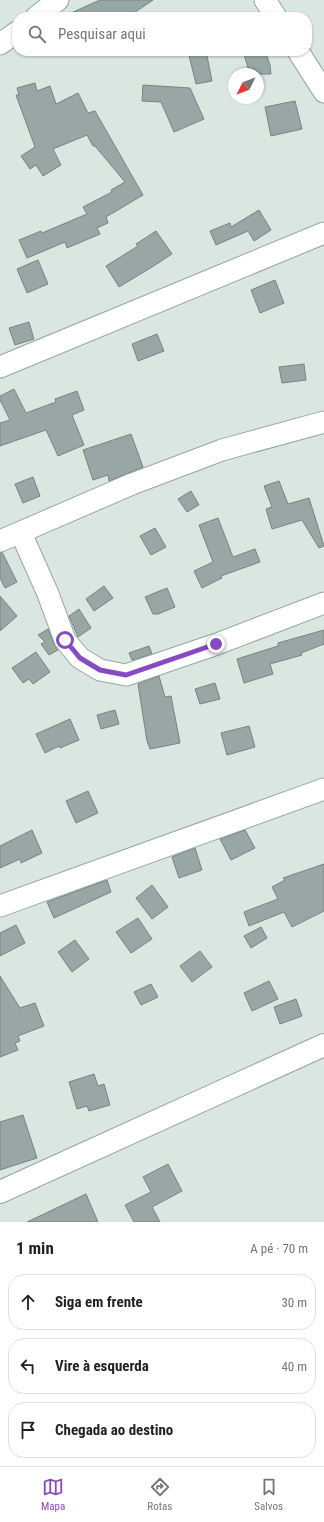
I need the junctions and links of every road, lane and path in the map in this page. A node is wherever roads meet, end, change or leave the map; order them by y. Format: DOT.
graph roads {
  1 [pos="58,0"];
  2 [pos="265,0"];
  3 [pos="42,12"];
  4 [pos="273,12"];
  5 [pos="12,36"];
  6 [pos="0,44"];
  7 [pos="301,56"];
  8 [pos="324,92"];
  9 [pos="324,234"];
  10 [pos="0,367"];
  11 [pos="324,422"];
  12 [pos="21,533"];
  13 [pos="0,541"];
  14 [pos="324,602"];
  15 [pos="324,789"];
  16 [pos="0,906"];
  17 [pos="324,1045"];
  18 [pos="0,1192"];
  1 -- 3 [label="street"];
  2 -- 4 [label="street"];
  5 -- 6 [label="street"];
  7 -- 8 [label="street"];
  9 -- 10 [label="street"];
  11 -- 12 [label="street"];
  12 -- 13 [label="street"];
  12 -- 14 [label="street"];
  15 -- 16 [label="street"];
  17 -- 18 [label="street"];
}
